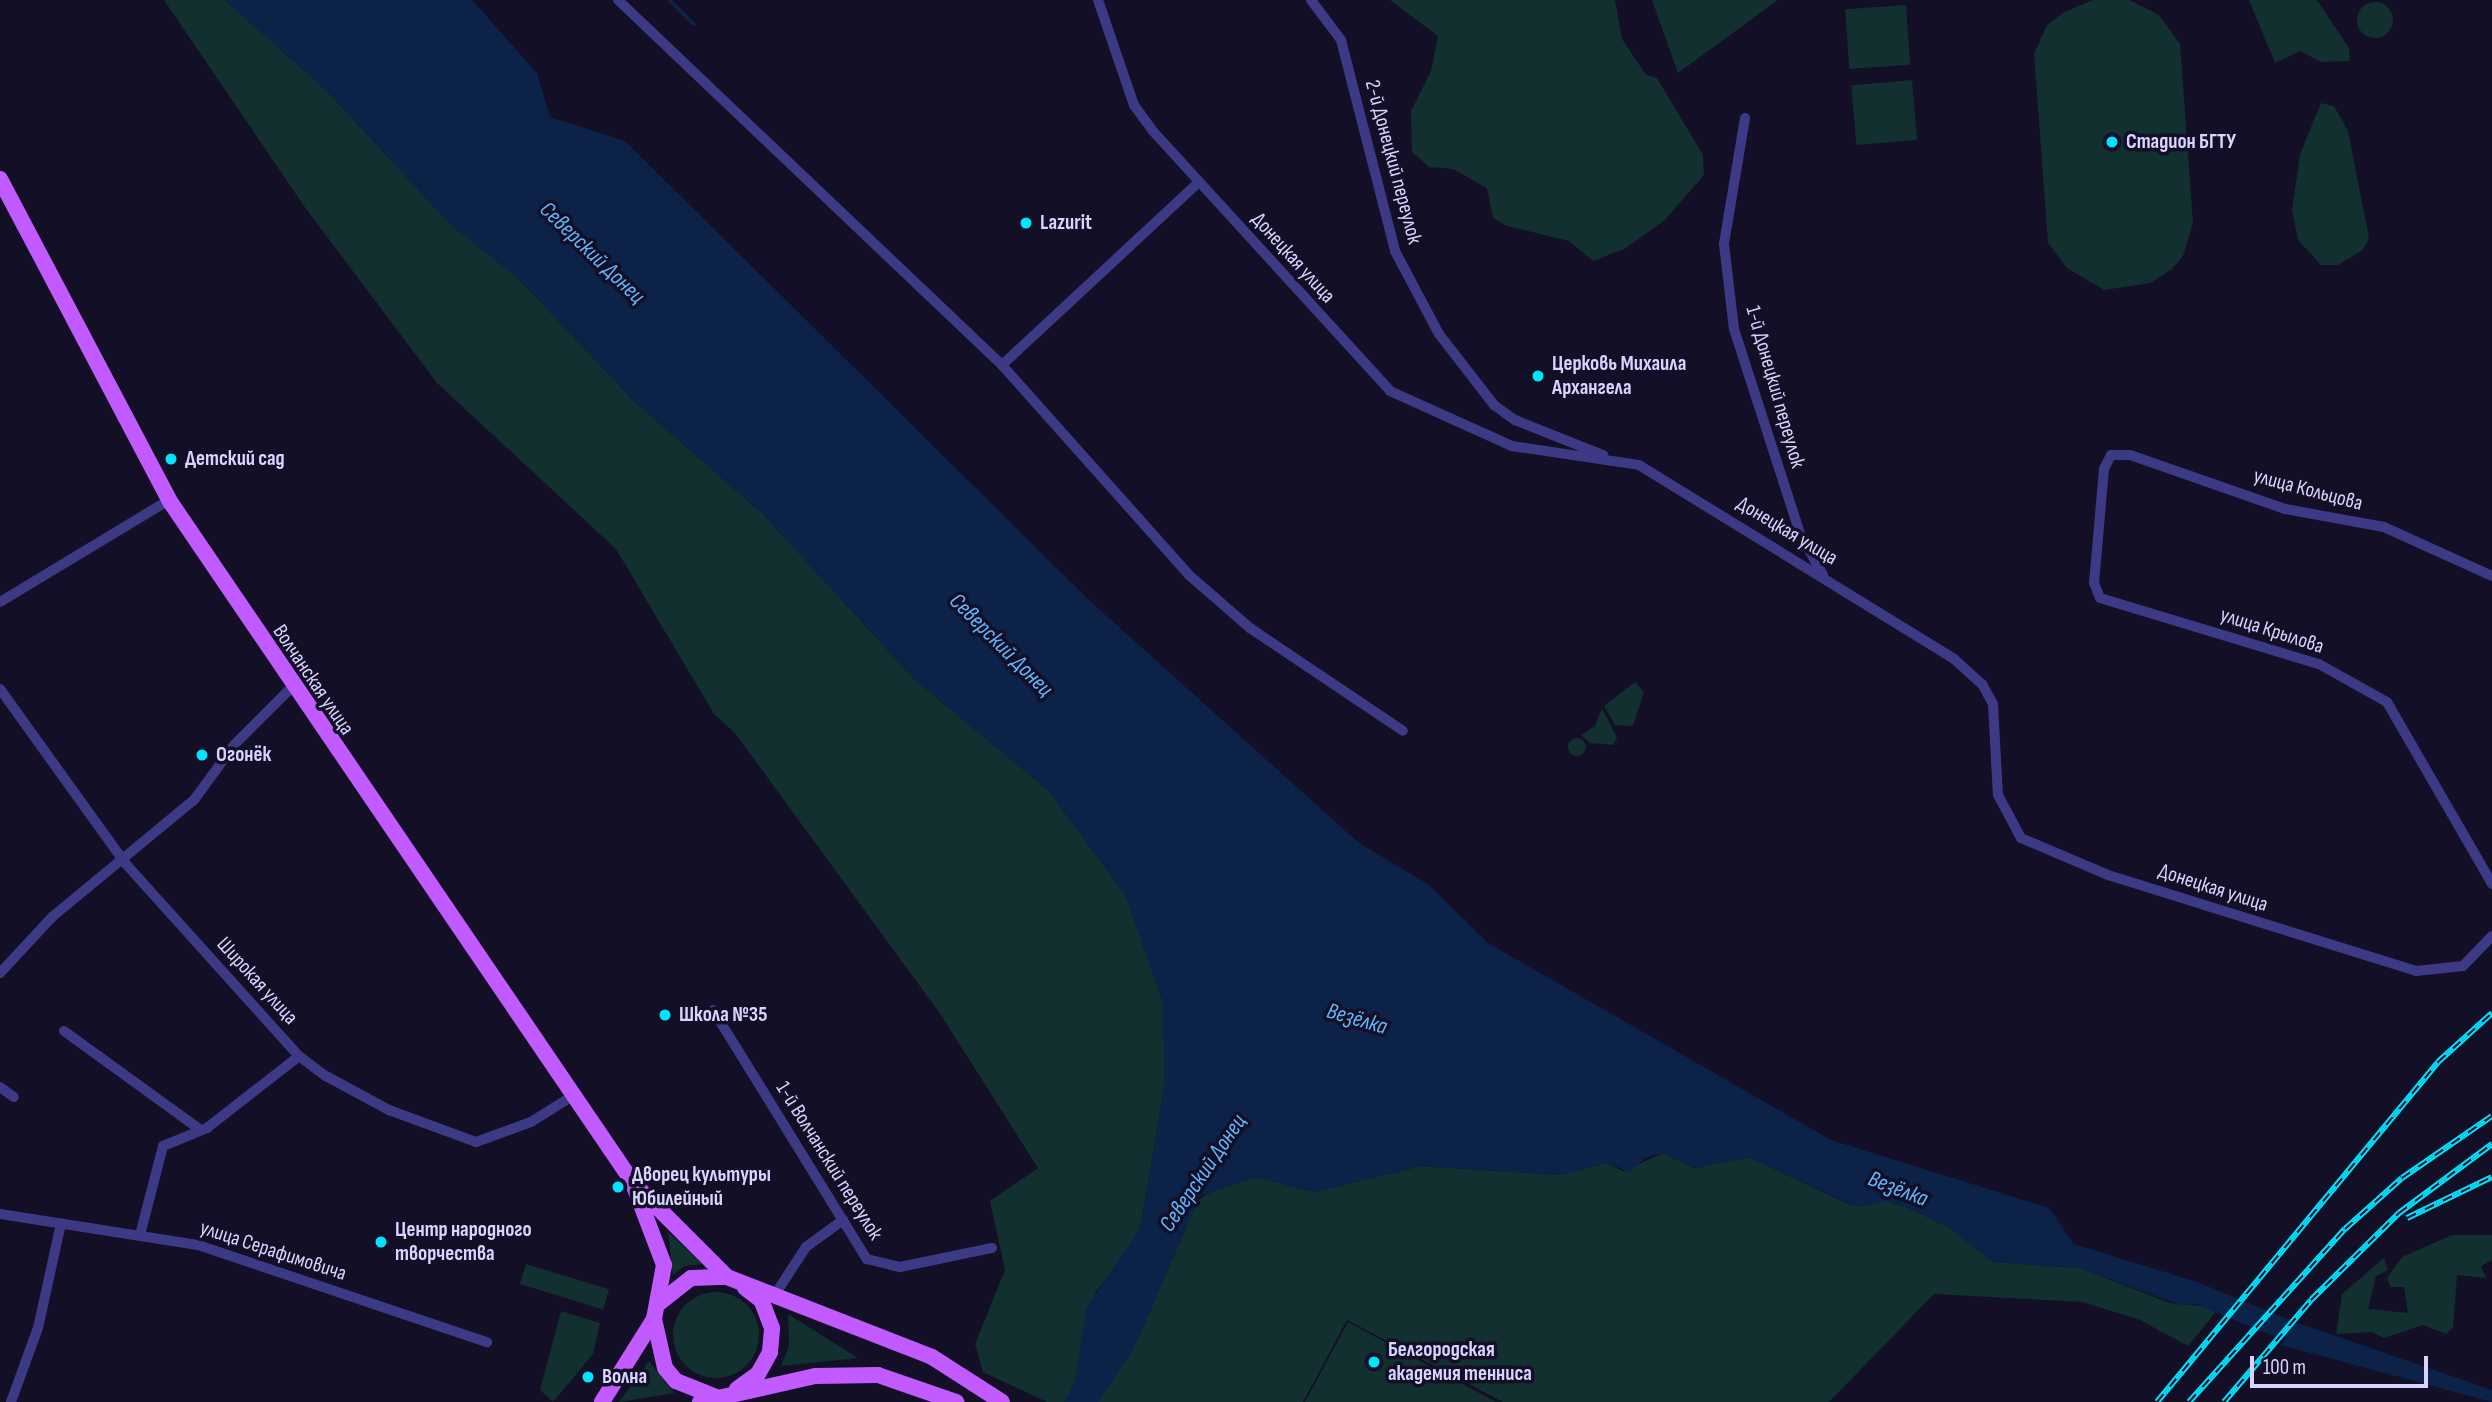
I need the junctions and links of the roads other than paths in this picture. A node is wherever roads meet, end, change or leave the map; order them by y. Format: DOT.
graph roads {
  1 [pos="618,0"];
  2 [pos="1098,0"];
  3 [pos="1311,0"];
  4 [pos="1745,118"];
  5 [pos="0,179"];
  6 [pos="1199,182"];
  7 [pos="1002,365"];
  8 [pos="1604,456"];
  9 [pos="169,499"];
  10 [pos="1823,575"];
  11 [pos="2492,576"];
  12 [pos="2100,598"];
  13 [pos="0,602"];
  14 [pos="291,688"];
  15 [pos="0,689"];
  16 [pos="1403,731"];
  17 [pos="125,863"];
  18 [pos="2492,884"];
  19 [pos="2492,936"];
  20 [pos="0,973"];
  21 [pos="713,1010"];
  22 [pos="64,1031"];
  23 [pos="299,1056"];
  24 [pos="0,1087"];
  25 [pos="574,1095"];
  26 [pos="14,1097"];
  27 [pos="201,1130"];
  28 [pos="632,1181"];
  29 [pos="0,1214"];
  30 [pos="842,1220"];
  31 [pos="61,1223"];
  32 [pos="140,1235"];
  33 [pos="992,1248"];
  34 [pos="732,1280"];
  35 [pos="776,1293"];
  36 [pos="656,1312"];
  37 [pos="772,1328"];
  38 [pos="487,1342"];
  39 [pos="716,1397"];
  40 [pos="997,1399"];
  41 [pos="10,1402"];
  42 [pos="602,1402"];
  43 [pos="956,1402"];
  1 -- 7 [label="street"];
  2 -- 6 [label="street, Донецкая улица"];
  3 -- 8 [label="street, 2-й Донецкий переулок"];
  4 -- 10 [label="street, 1-й Донецкий переулок"];
  5 -- 9 [label="main road, Волчанская улица"];
  6 -- 7 [label="street"];
  6 -- 8 [label="street, Донецкая улица"];
  7 -- 16 [label="street"];
  8 -- 10 [label="street, Донецкая улица"];
  9 -- 13 [label="street"];
  9 -- 14 [label="main road, Волчанская улица"];
  10 -- 19 [label="street, Донецкая улица"];
  11 -- 12 [label="street, улица Кольцова"];
  12 -- 18 [label="street, улица Крылова"];
  14 -- 17 [label="street"];
  14 -- 25 [label="main road, Волчанская улица"];
  15 -- 17 [label="street, Широкая улица"];
  17 -- 20 [label="street"];
  17 -- 23 [label="street, Широкая улица"];
  21 -- 30 [label="street, 1-й Волчанский переулок"];
  22 -- 27 [label="street"];
  23 -- 25 [label="street, Широкая улица"];
  23 -- 27 [label="street"];
  24 -- 26 [label="street"];
  25 -- 28 [label="main road, Волчанская улица"];
  27 -- 32 [label="street"];
  28 -- 34 [label="main road"];
  28 -- 36 [label="main road"];
  29 -- 31 [label="street, улица Серафимовича"];
  30 -- 33 [label="street, 1-й Волчанский переулок"];
  30 -- 35 [label="street"];
  31 -- 32 [label="street, улица Серафимовича"];
  31 -- 41 [label="street"];
  32 -- 38 [label="street, улица Серафимовича"];
  34 -- 35 [label="main road"];
  34 -- 36 [label="main road"];
  34 -- 37 [label="main road"];
  35 -- 37 [label="main road"];
  35 -- 40 [label="main road"];
  36 -- 39 [label="main road"];
  36 -- 42 [label="main road"];
  37 -- 39 [label="main road"];
  39 -- 43 [label="main road"];
}
